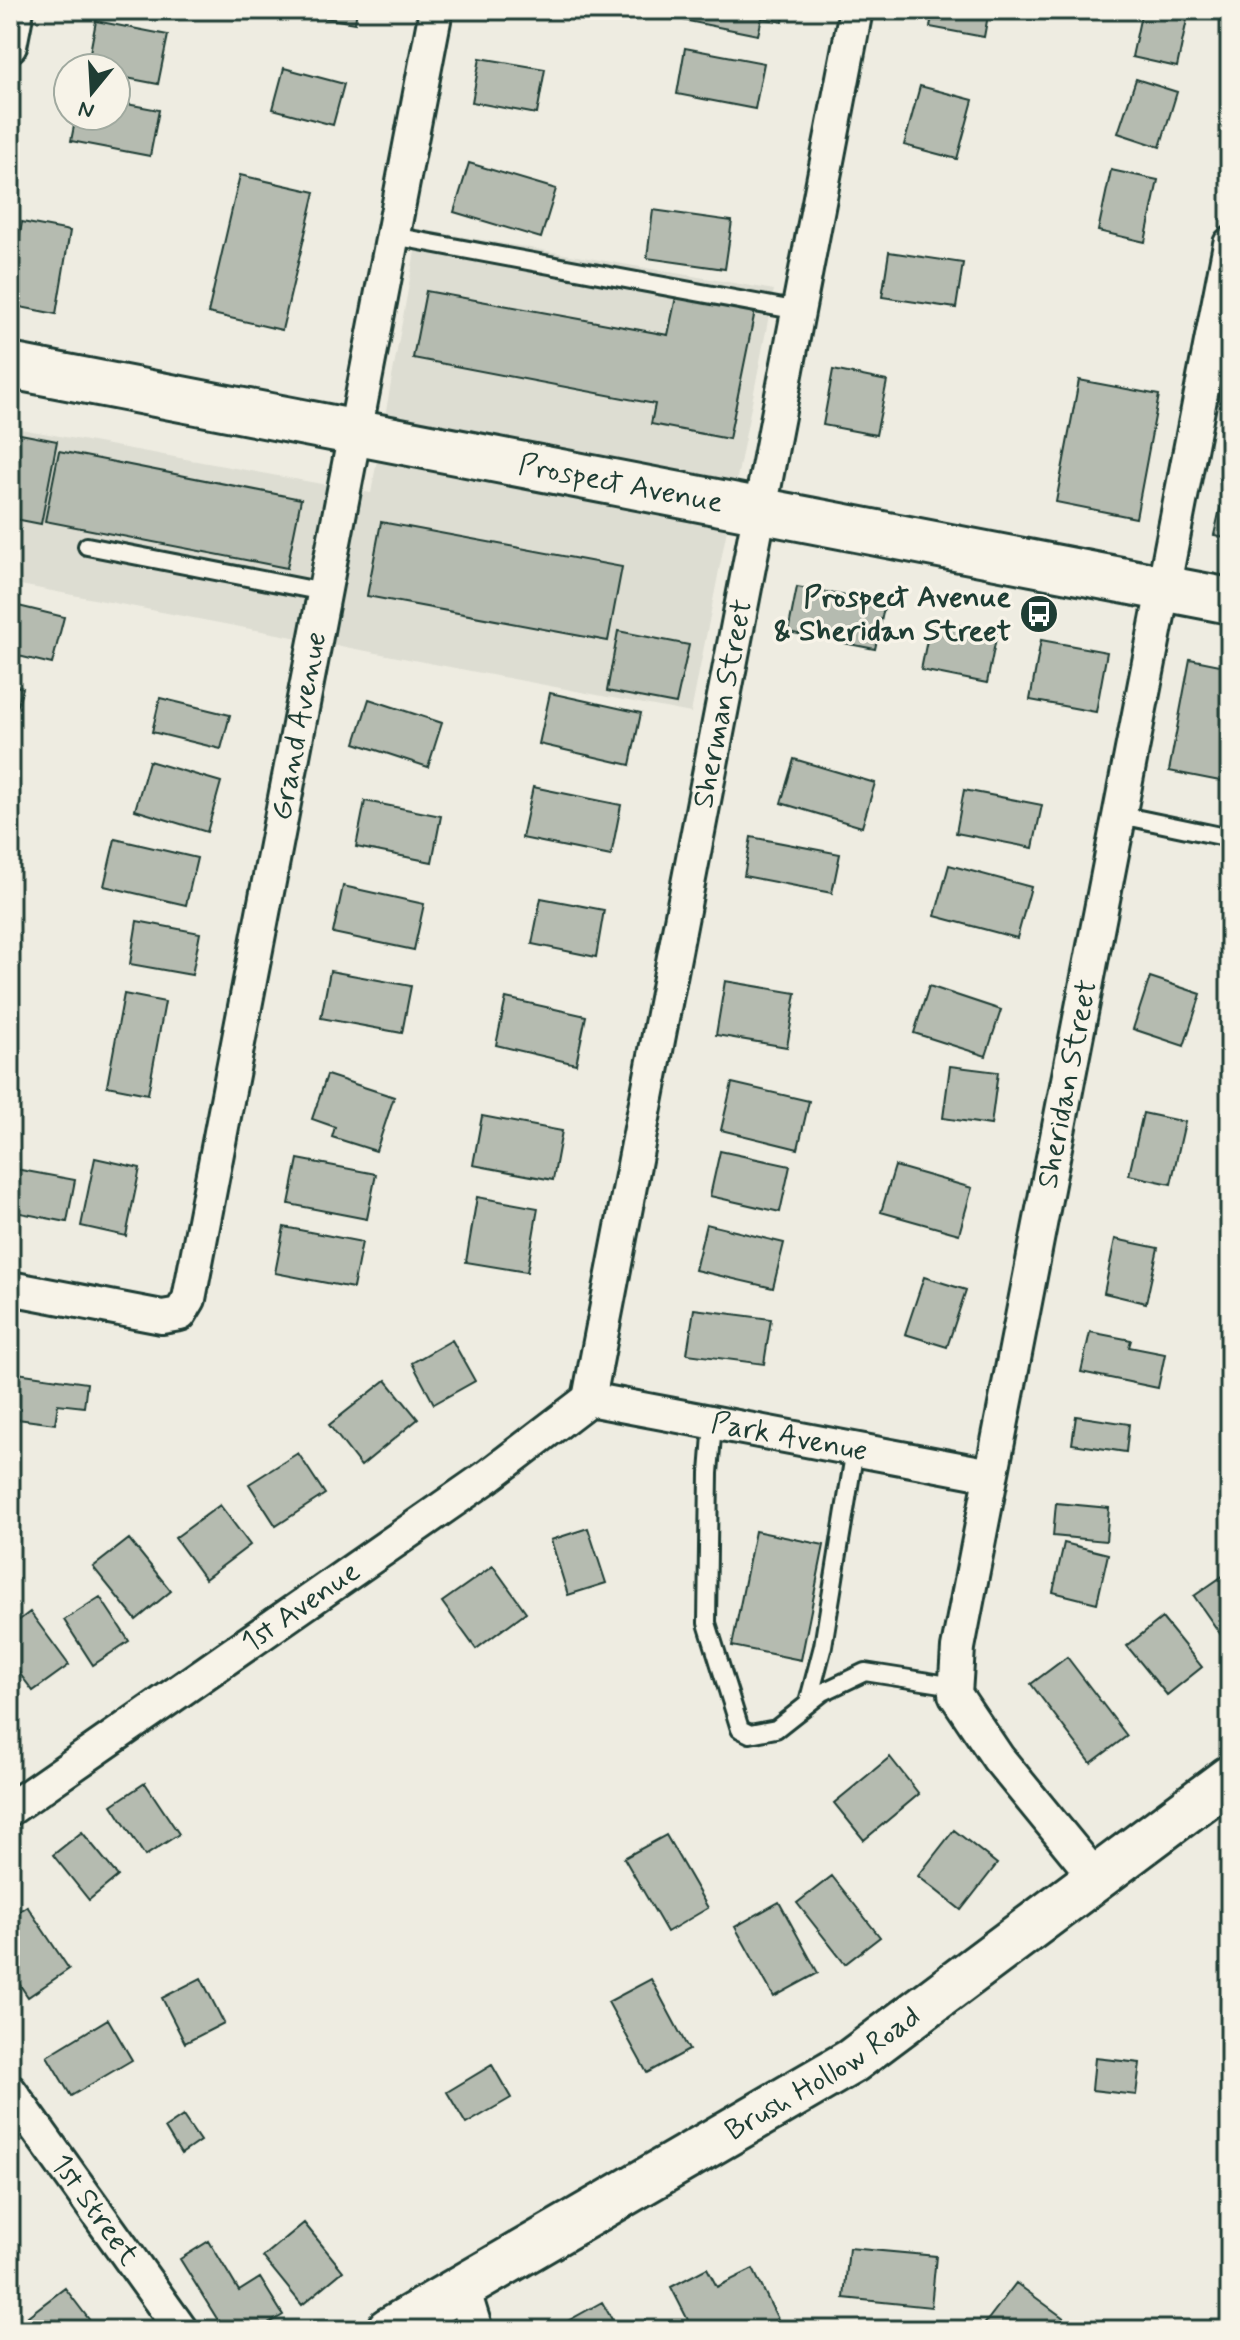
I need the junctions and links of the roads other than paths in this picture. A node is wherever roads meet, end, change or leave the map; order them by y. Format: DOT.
graph roads {
  1 [pos="17,10"];
  2 [pos="436,10"];
  3 [pos="856,10"];
  4 [pos="10,46"];
  5 [pos="393,236"];
  6 [pos="1230,244"];
  7 [pos="799,311"];
  8 [pos="10,366"];
  9 [pos="355,434"];
  10 [pos="761,510"];
  11 [pos="87,546"];
  12 [pos="1164,588"];
  13 [pos="324,592"];
  14 [pos="1230,601"];
  15 [pos="1120,815"];
  16 [pos="1230,838"];
  17 [pos="10,1288"];
  18 [pos="589,1399"];
  19 [pos="713,1423"];
  20 [pos="855,1449"];
  21 [pos="991,1475"];
  22 [pos="955,1686"];
  23 [pos="808,1703"];
  24 [pos="1230,1778"];
  25 [pos="10,1809"];
  26 [pos="1097,1879"];
  27 [pos="10,2091"];
  28 [pos="463,2288"];
  29 [pos="181,2330"];
  30 [pos="389,2330"];
  31 [pos="476,2330"];
  1 -- 4 [label="street"];
  2 -- 5 [label="street, Grand Avenue"];
  3 -- 7 [label="street, Sherman Street"];
  5 -- 7 [label="lane"];
  5 -- 9 [label="street, Grand Avenue"];
  6 -- 12 [label="street, Sheridan Street"];
  7 -- 10 [label="street, Sherman Street"];
  8 -- 9 [label="main road, Prospect Avenue"];
  9 -- 10 [label="main road, Prospect Avenue"];
  9 -- 13 [label="street, Grand Avenue"];
  10 -- 12 [label="main road, Prospect Avenue"];
  10 -- 18 [label="street, Sherman Street"];
  11 -- 13 [label="lane"];
  12 -- 14 [label="main road, Prospect Avenue"];
  12 -- 15 [label="street, Sheridan Street"];
  13 -- 17 [label="street, Grand Avenue"];
  15 -- 16 [label="lane"];
  15 -- 21 [label="street, Sheridan Street"];
  18 -- 19 [label="street, Park Avenue"];
  18 -- 25 [label="street, 1st Avenue"];
  19 -- 20 [label="street, Park Avenue"];
  19 -- 23 [label="lane"];
  20 -- 21 [label="street, Park Avenue"];
  20 -- 23 [label="lane"];
  21 -- 22 [label="street, Sheridan Street"];
  22 -- 23 [label="lane"];
  22 -- 26 [label="street"];
  24 -- 26 [label="main road, Brush Hollow Road"];
  26 -- 28 [label="main road, Brush Hollow Road"];
  27 -- 29 [label="street, 1st Street"];
  28 -- 30 [label="main road, Brush Hollow Road"];
  28 -- 31 [label="street"];
}
